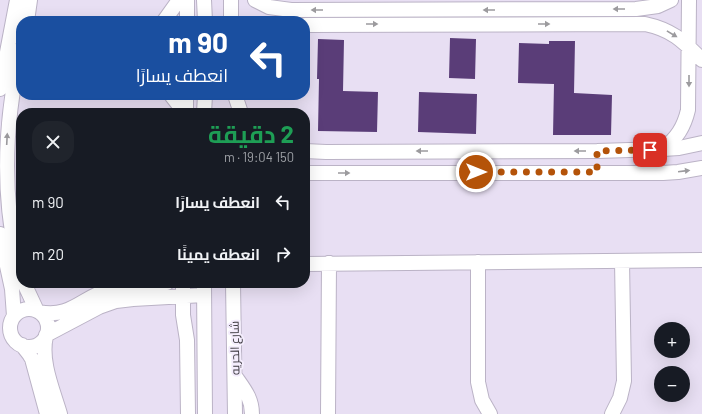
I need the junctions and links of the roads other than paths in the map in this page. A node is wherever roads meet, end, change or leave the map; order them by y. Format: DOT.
graph roads {
  1 [pos="17,0"];
  2 [pos="30,0"];
  3 [pos="179,0"];
  4 [pos="187,0"];
  5 [pos="204,0"];
  6 [pos="231,0"];
  7 [pos="255,0"];
  8 [pos="671,0"];
  9 [pos="689,0"];
  10 [pos="346,5"];
  11 [pos="384,5"];
  12 [pos="645,8"];
  13 [pos="440,10"];
  14 [pos="28,16"];
  15 [pos="168,16"];
  16 [pos="186,16"];
  17 [pos="205,16"];
  18 [pos="231,16"];
  19 [pos="289,16"];
  20 [pos="441,24"];
  21 [pos="645,24"];
  22 [pos="310,25"];
  23 [pos="689,47"];
  24 [pos="3,58"];
  25 [pos="702,60"];
  26 [pos="16,75"];
  27 [pos="0,89"];
  28 [pos="175,100"];
  29 [pos="181,108"];
  30 [pos="702,143"];
  31 [pos="663,149"];
  32 [pos="310,150"];
  33 [pos="446,151"];
  34 [pos="597,151"];
  35 [pos="326,152"];
  36 [pos="702,168"];
  37 [pos="446,172"];
  38 [pos="597,172"];
  39 [pos="310,173"];
  40 [pos="326,173"];
  41 [pos="9,195"];
  42 [pos="0,234"];
  43 [pos="16,248"];
  44 [pos="702,260"];
  45 [pos="622,261"];
  46 [pos="478,262"];
  47 [pos="310,264"];
  48 [pos="329,264"];
  49 [pos="26,288"];
  50 [pos="116,288"];
  51 [pos="233,288"];
  52 [pos="204,289"];
  53 [pos="182,290"];
  54 [pos="38,312"];
  55 [pos="13,317"];
  56 [pos="0,327"];
  57 [pos="46,335"];
  58 [pos="0,342"];
  59 [pos="21,345"];
  60 [pos="235,376"];
  61 [pos="47,414"];
  62 [pos="60,414"];
  63 [pos="188,414"];
  64 [pos="205,414"];
  65 [pos="235,414"];
  66 [pos="252,414"];
  67 [pos="328,414"];
  68 [pos="490,414"];
  69 [pos="612,414"];
  1 -- 24 [label="street"];
  2 -- 14 [label="street"];
  3 -- 15 [label="street"];
  4 -- 16 [label="street"];
  5 -- 17 [label="street"];
  6 -- 18 [label="street"];
  7 -- 19 [label="street"];
  8 -- 12 [label="street"];
  9 -- 23 [label="street"];
  10 -- 11 [label="street"];
  10 -- 19 [label="street, one-way"];
  11 -- 13 [label="street"];
  12 -- 13 [label="street, one-way"];
  12 -- 21 [label="street"];
  13 -- 20 [label="street"];
  20 -- 21 [label="street, one-way"];
  22 -- 20 [label="street, one-way"];
  21 -- 23 [label="street, one-way"];
  23 -- 25 [label="street"];
  23 -- 31 [label="street, one-way"];
  24 -- 27 [label="street"];
  41 -- 26 [label="street, one-way"];
  28 -- 29 [label="street"];
  30 -- 31 [label="street"];
  31 -- 34 [label="street"];
  32 -- 35 [label="street"];
  34 -- 33 [label="street, one-way"];
  33 -- 35 [label="street, one-way"];
  33 -- 37 [label="street"];
  34 -- 38 [label="street"];
  35 -- 40 [label="street"];
  38 -- 36 [label="street, one-way"];
  37 -- 38 [label="street"];
  40 -- 37 [label="street, one-way"];
  39 -- 40 [label="street"];
  41 -- 43 [label="street"];
  42 -- 55 [label="street"];
  44 -- 45 [label="street"];
  45 -- 46 [label="street"];
  45 -- 69 [label="street"];
  46 -- 48 [label="street"];
  46 -- 68 [label="street"];
  47 -- 48 [label="street"];
  48 -- 67 [label="street"];
  49 -- 54 [label="street"];
  50 -- 54 [label="street"];
  51 -- 60 [label="street, شارع الحريه"];
  52 -- 53 [label="street"];
  52 -- 64 [label="street"];
  53 -- 57 [label="street"];
  53 -- 63 [label="street"];
  54 -- 55 [label="street"];
  54 -- 57 [label="street"];
  55 -- 56 [label="street"];
  55 -- 59 [label="street"];
  57 -- 59 [label="street"];
  57 -- 62 [label="street"];
  58 -- 59 [label="street"];
  59 -- 61 [label="street"];
  60 -- 65 [label="street, شارع الحريه"];
  60 -- 66 [label="street"];
}
